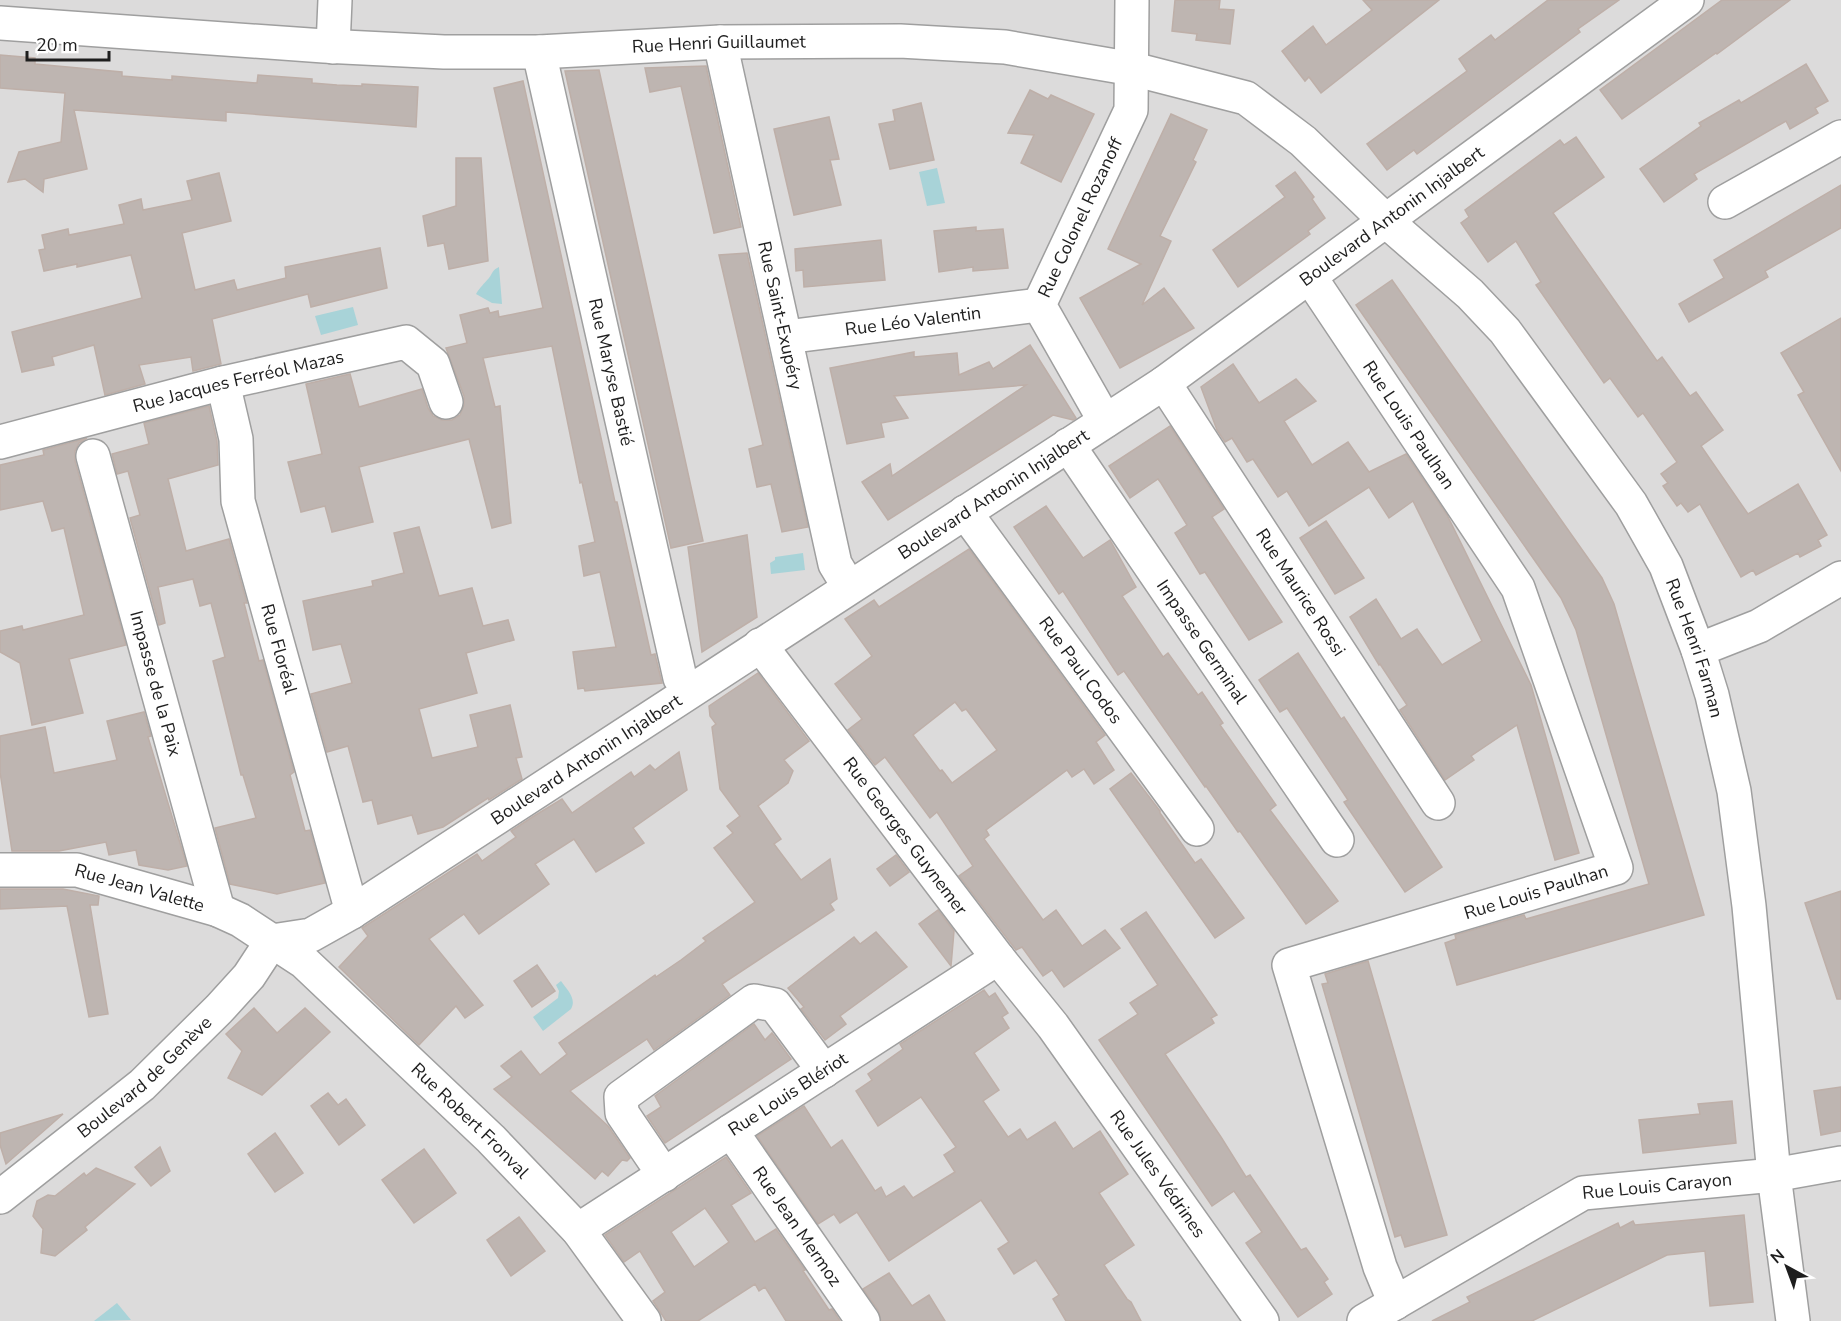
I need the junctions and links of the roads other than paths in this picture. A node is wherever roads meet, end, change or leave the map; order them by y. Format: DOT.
graph roads {
  1 [pos="335,0"];
  2 [pos="1132,0"];
  3 [pos="1687,0"];
  4 [pos="0,24"];
  5 [pos="720,42"];
  6 [pos="333,47"];
  7 [pos="539,52"];
  8 [pos="1133,69"];
  9 [pos="1841,137"];
  10 [pos="1725,202"];
  11 [pos="1386,221"];
  12 [pos="1310,276"];
  13 [pos="1039,305"];
  14 [pos="786,337"];
  15 [pos="223,383"];
  16 [pos="1164,383"];
  17 [pos="446,402"];
  18 [pos="1105,421"];
  19 [pos="0,442"];
  20 [pos="1068,445"];
  21 [pos="93,456"];
  22 [pos="965,512"];
  23 [pos="1841,578"];
  24 [pos="849,587"];
  25 [pos="760,645"];
  26 [pos="1698,650"];
  27 [pos="690,691"];
  28 [pos="1438,803"];
  29 [pos="1197,829"];
  30 [pos="1337,840"];
  31 [pos="0,870"];
  32 [pos="218,910"];
  33 [pos="352,912"];
  34 [pos="272,941"];
  35 [pos="998,958"];
  36 [pos="1053,1026"];
  37 [pos="824,1071"];
  38 [pos="731,1131"];
  39 [pos="1841,1163"];
  40 [pos="664,1175"];
  41 [pos="1774,1175"];
  42 [pos="0,1197"];
  43 [pos="579,1230"];
  44 [pos="1395,1304"];
  45 [pos="644,1321"];
  46 [pos="863,1321"];
  47 [pos="1262,1321"];
  48 [pos="1364,1321"];
  49 [pos="1793,1321"];
  1 -- 6 [label="street"];
  2 -- 8 [label="street, Rue Colonel Rozanoff"];
  3 -- 11 [label="street, Boulevard Antonin Injalbert"];
  4 -- 6 [label="street, Rue Henri Guillaumet"];
  5 -- 7 [label="street, Rue Henri Guillaumet"];
  5 -- 8 [label="street, Rue Henri Guillaumet"];
  5 -- 14 [label="street, Rue Saint-Exupéry"];
  6 -- 7 [label="street, Rue Henri Guillaumet"];
  7 -- 27 [label="street, Rue Maryse Bastié"];
  8 -- 11 [label="street, Rue Henri Guillaumet"];
  8 -- 13 [label="street, Rue Colonel Rozanoff"];
  9 -- 10 [label="street"];
  11 -- 12 [label="street, Boulevard Antonin Injalbert"];
  11 -- 26 [label="street, Rue Henri Farman"];
  12 -- 16 [label="street, Boulevard Antonin Injalbert"];
  12 -- 44 [label="street, Rue Louis Paulhan"];
  13 -- 14 [label="street, Rue Léo Valentin"];
  13 -- 18 [label="street, Rue Colonel Rozanoff"];
  14 -- 24 [label="street, Rue Saint-Exupéry"];
  15 -- 17 [label="street, Rue Jacques Ferréol Mazas"];
  15 -- 19 [label="street, Rue Jacques Ferréol Mazas"];
  15 -- 33 [label="street, Rue Floréal"];
  16 -- 18 [label="street, Boulevard Antonin Injalbert"];
  16 -- 28 [label="street, Rue Maurice Rossi"];
  18 -- 20 [label="street, Boulevard Antonin Injalbert"];
  20 -- 22 [label="street, Boulevard Antonin Injalbert"];
  20 -- 30 [label="street, Impasse Germinal"];
  21 -- 32 [label="street, Impasse de la Paix"];
  22 -- 24 [label="street, Boulevard Antonin Injalbert"];
  22 -- 29 [label="street, Rue Paul Codos"];
  23 -- 26 [label="street"];
  24 -- 25 [label="street, Boulevard Antonin Injalbert"];
  25 -- 27 [label="street, Boulevard Antonin Injalbert"];
  25 -- 35 [label="street, Rue Georges Guynemer"];
  26 -- 41 [label="street, Rue Henri Farman"];
  27 -- 33 [label="street, Boulevard Antonin Injalbert"];
  31 -- 32 [label="street, Rue Jean Valette"];
  32 -- 34 [label="street, Rue Jean Valette"];
  33 -- 34 [label="street, Boulevard Antonin Injalbert"];
  34 -- 42 [label="street, Boulevard de Genève"];
  34 -- 43 [label="street, Rue Robert Fronval"];
  35 -- 36 [label="street, Rue Georges Guynemer"];
  35 -- 37 [label="street, Rue Louis Blériot"];
  36 -- 47 [label="street, Rue Jules Védrines"];
  37 -- 38 [label="street, Rue Louis Blériot"];
  37 -- 40 [label="street"];
  38 -- 40 [label="street, Rue Louis Blériot"];
  38 -- 46 [label="street, Rue Jean Mermoz"];
  39 -- 41 [label="street, Rue Louis Carayon"];
  40 -- 43 [label="street, Rue Louis Blériot"];
  41 -- 44 [label="street, Rue Louis Carayon"];
  41 -- 49 [label="street, Rue Henri Farman"];
  43 -- 45 [label="street, Rue Robert Fronval"];
  44 -- 48 [label="street, Rue Louis Carayon"];
}
